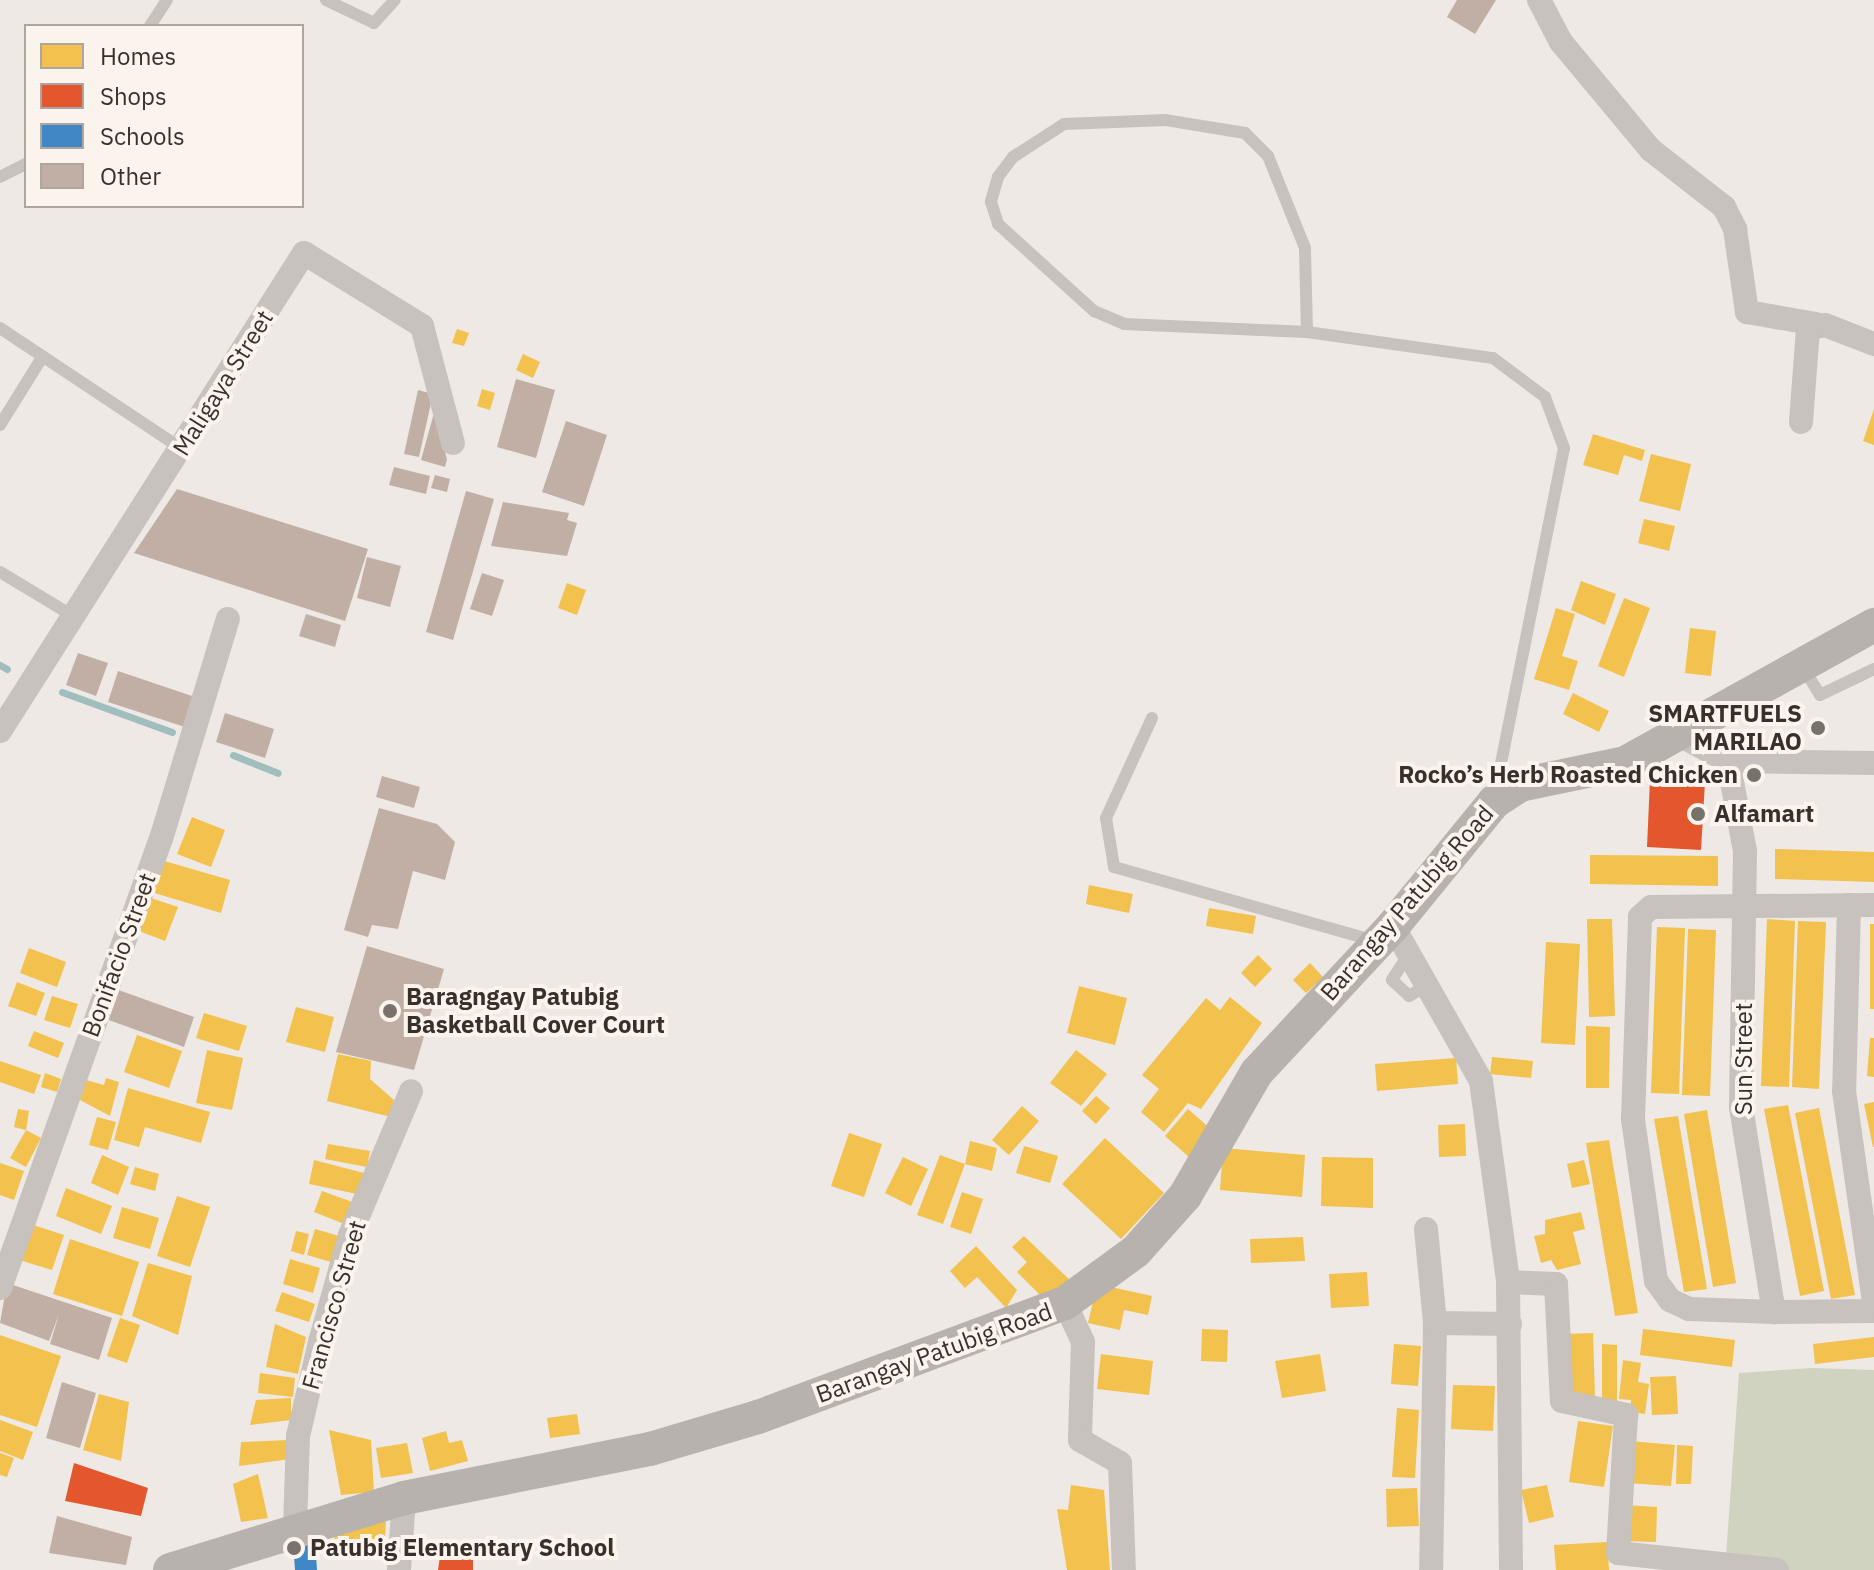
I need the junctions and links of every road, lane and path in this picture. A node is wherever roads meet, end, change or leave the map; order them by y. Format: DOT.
graph roads {
  1 [pos="167,0"];
  2 [pos="326,0"];
  3 [pos="395,0"];
  4 [pos="1539,0"];
  5 [pos="151,24"];
  6 [pos="24,165"];
  7 [pos="0,177"];
  8 [pos="1816,324"];
  9 [pos="0,328"];
  10 [pos="1307,332"];
  11 [pos="1874,344"];
  12 [pos="43,356"];
  13 [pos="1801,422"];
  14 [pos="0,425"];
  15 [pos="453,443"];
  16 [pos="182,449"];
  17 [pos="0,572"];
  18 [pos="75,617"];
  19 [pos="228,619"];
  20 [pos="1873,631"];
  21 [pos="1800,663"];
  22 [pos="1874,669"];
  23 [pos="1152,718"];
  24 [pos="0,731"];
  25 [pos="1679,735"];
  26 [pos="1728,761"];
  27 [pos="1874,763"];
  28 [pos="1494,802"];
  29 [pos="1746,903"];
  30 [pos="1849,905"];
  31 [pos="1874,905"];
  32 [pos="1394,940"];
  33 [pos="411,1091"];
  34 [pos="1426,1229"];
  35 [pos="1508,1282"];
  36 [pos="0,1288"];
  37 [pos="1874,1302"];
  38 [pos="1065,1303"];
  39 [pos="1874,1311"];
  40 [pos="1774,1312"];
  41 [pos="1435,1323"];
  42 [pos="1510,1324"];
  43 [pos="404,1498"];
  44 [pos="295,1527"];
  45 [pos="170,1570"];
  46 [pos="399,1570"];
  47 [pos="1124,1570"];
  48 [pos="1431,1570"];
  49 [pos="1511,1570"];
  50 [pos="1777,1570"];
  1 -- 5 [label="lane"];
  2 -- 3 [label="lane"];
  4 -- 8 [label="street"];
  6 -- 7 [label="lane"];
  8 -- 11 [label="street"];
  8 -- 13 [label="street"];
  9 -- 12 [label="lane"];
  10 -- 10 [label="lane"];
  10 -- 28 [label="lane"];
  12 -- 14 [label="lane"];
  12 -- 16 [label="lane"];
  15 -- 16 [label="street, Maligaya Street"];
  16 -- 18 [label="street, Maligaya Street"];
  17 -- 18 [label="lane"];
  18 -- 24 [label="street, Maligaya Street"];
  19 -- 36 [label="street, Bonifacio Street"];
  20 -- 21 [label="main road, Barangay Patubig Road"];
  21 -- 22 [label="lane"];
  21 -- 25 [label="main road, Barangay Patubig Road"];
  23 -- 32 [label="lane"];
  25 -- 26 [label="street"];
  25 -- 28 [label="main road, Barangay Patubig Road"];
  26 -- 27 [label="street"];
  26 -- 29 [label="street, Sun Street"];
  28 -- 32 [label="main road, Barangay Patubig Road"];
  29 -- 30 [label="street"];
  29 -- 40 [label="street, Sun Street"];
  29 -- 40 [label="street"];
  30 -- 31 [label="street"];
  30 -- 37 [label="street"];
  32 -- 35 [label="street"];
  32 -- 38 [label="main road, Barangay Patubig Road"];
  33 -- 44 [label="street, Francisco Street"];
  34 -- 41 [label="street"];
  35 -- 42 [label="street"];
  35 -- 50 [label="street"];
  38 -- 43 [label="main road, Barangay Patubig Road"];
  38 -- 47 [label="street"];
  39 -- 40 [label="street"];
  41 -- 42 [label="street"];
  41 -- 48 [label="street"];
  42 -- 49 [label="street"];
  43 -- 44 [label="main road, Barangay Patubig Road"];
  43 -- 46 [label="street"];
  44 -- 45 [label="main road, Barangay Patubig Road"];
}
